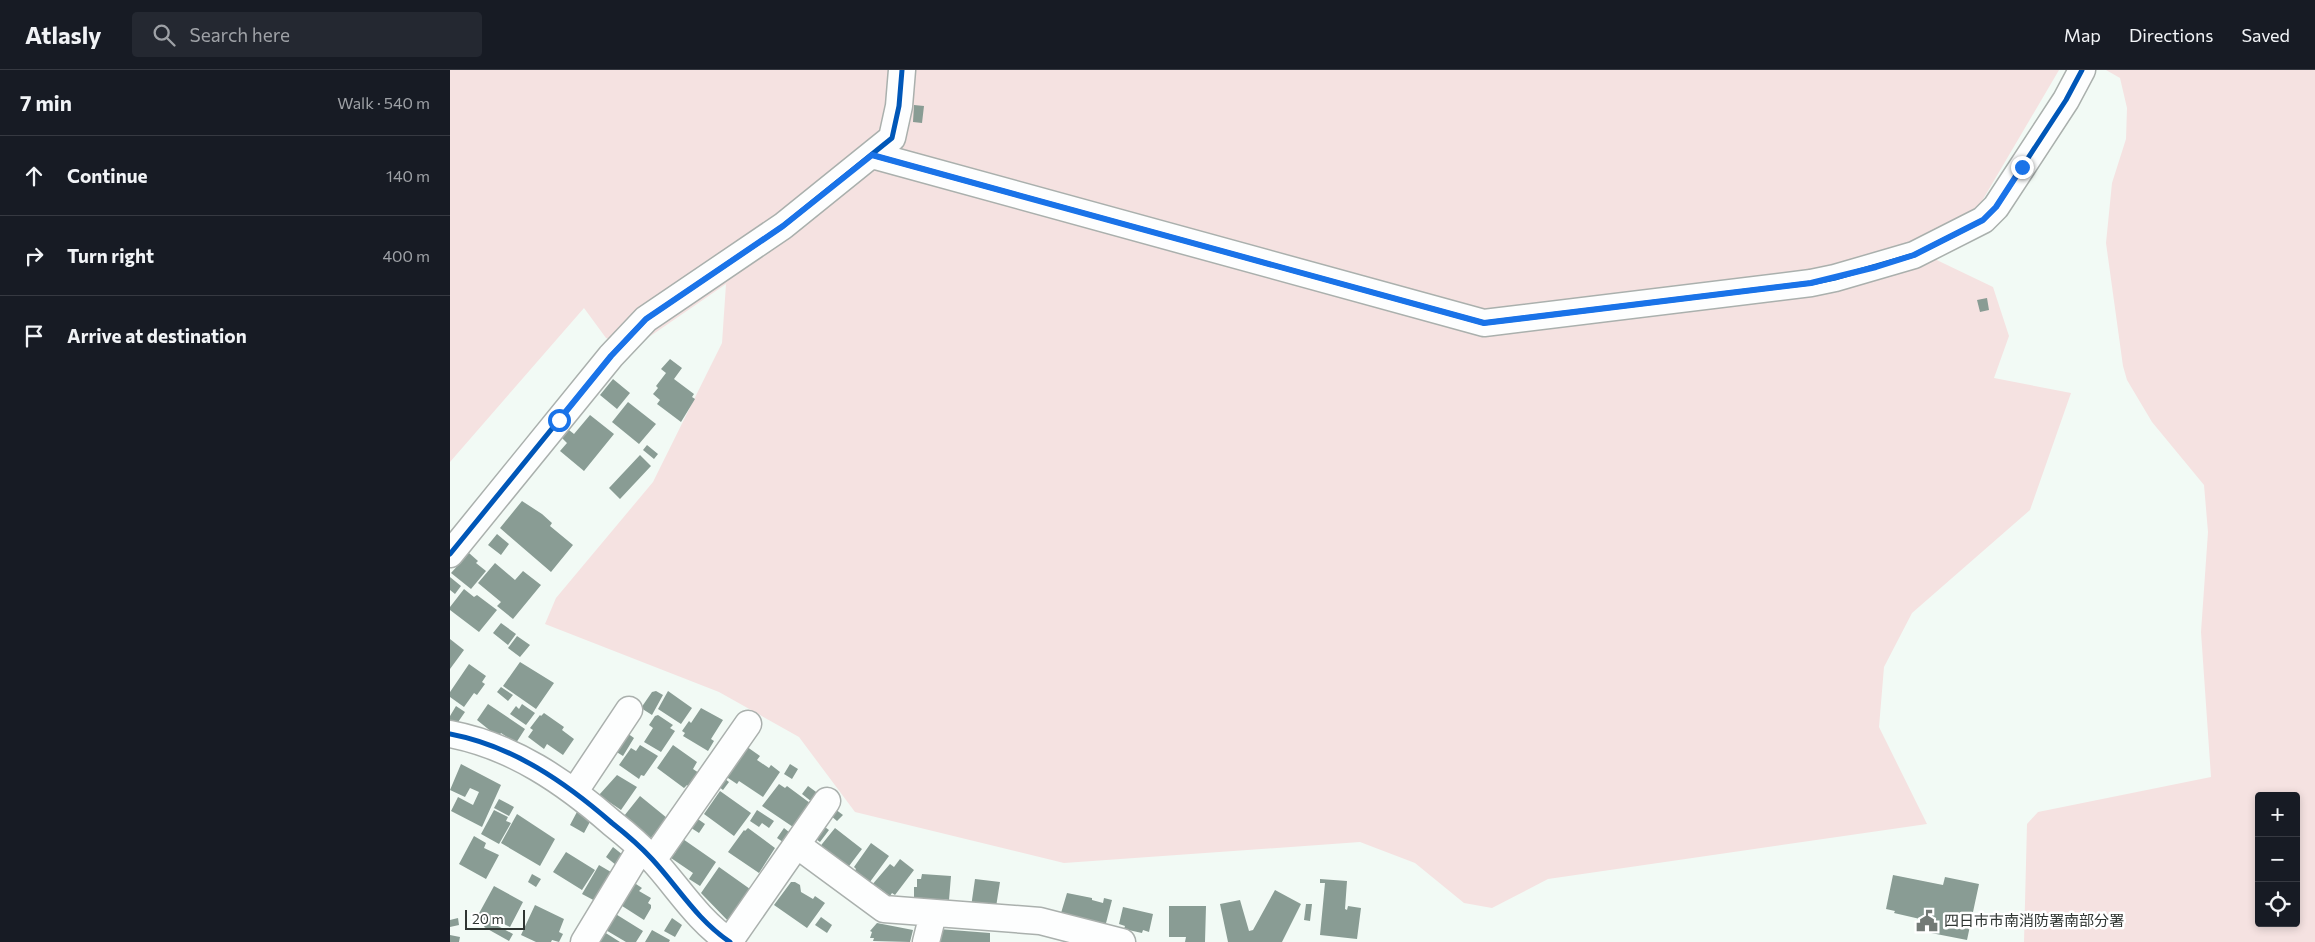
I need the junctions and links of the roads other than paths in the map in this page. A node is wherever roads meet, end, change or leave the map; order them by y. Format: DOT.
graph roads {
  1 [pos="902,70"];
  2 [pos="2082,70"];
  3 [pos="872,155"];
  4 [pos="450,554"];
  5 [pos="629,710"];
  6 [pos="748,724"];
  7 [pos="450,734"];
  8 [pos="575,791"];
  9 [pos="827,802"];
  10 [pos="797,845"];
  11 [pos="647,854"];
  12 [pos="934,914"];
  13 [pos="584,942"];
  14 [pos="730,942"];
  15 [pos="926,942"];
  16 [pos="1122,942"];
  1 -- 3 [label="street"];
  2 -- 3 [label="street"];
  3 -- 4 [label="street"];
  5 -- 8 [label="street"];
  6 -- 11 [label="street"];
  7 -- 8 [label="street"];
  8 -- 11 [label="street"];
  9 -- 10 [label="street"];
  10 -- 12 [label="street"];
  10 -- 14 [label="street"];
  11 -- 13 [label="street"];
  11 -- 14 [label="street"];
  12 -- 15 [label="street"];
  12 -- 16 [label="street"];
}
